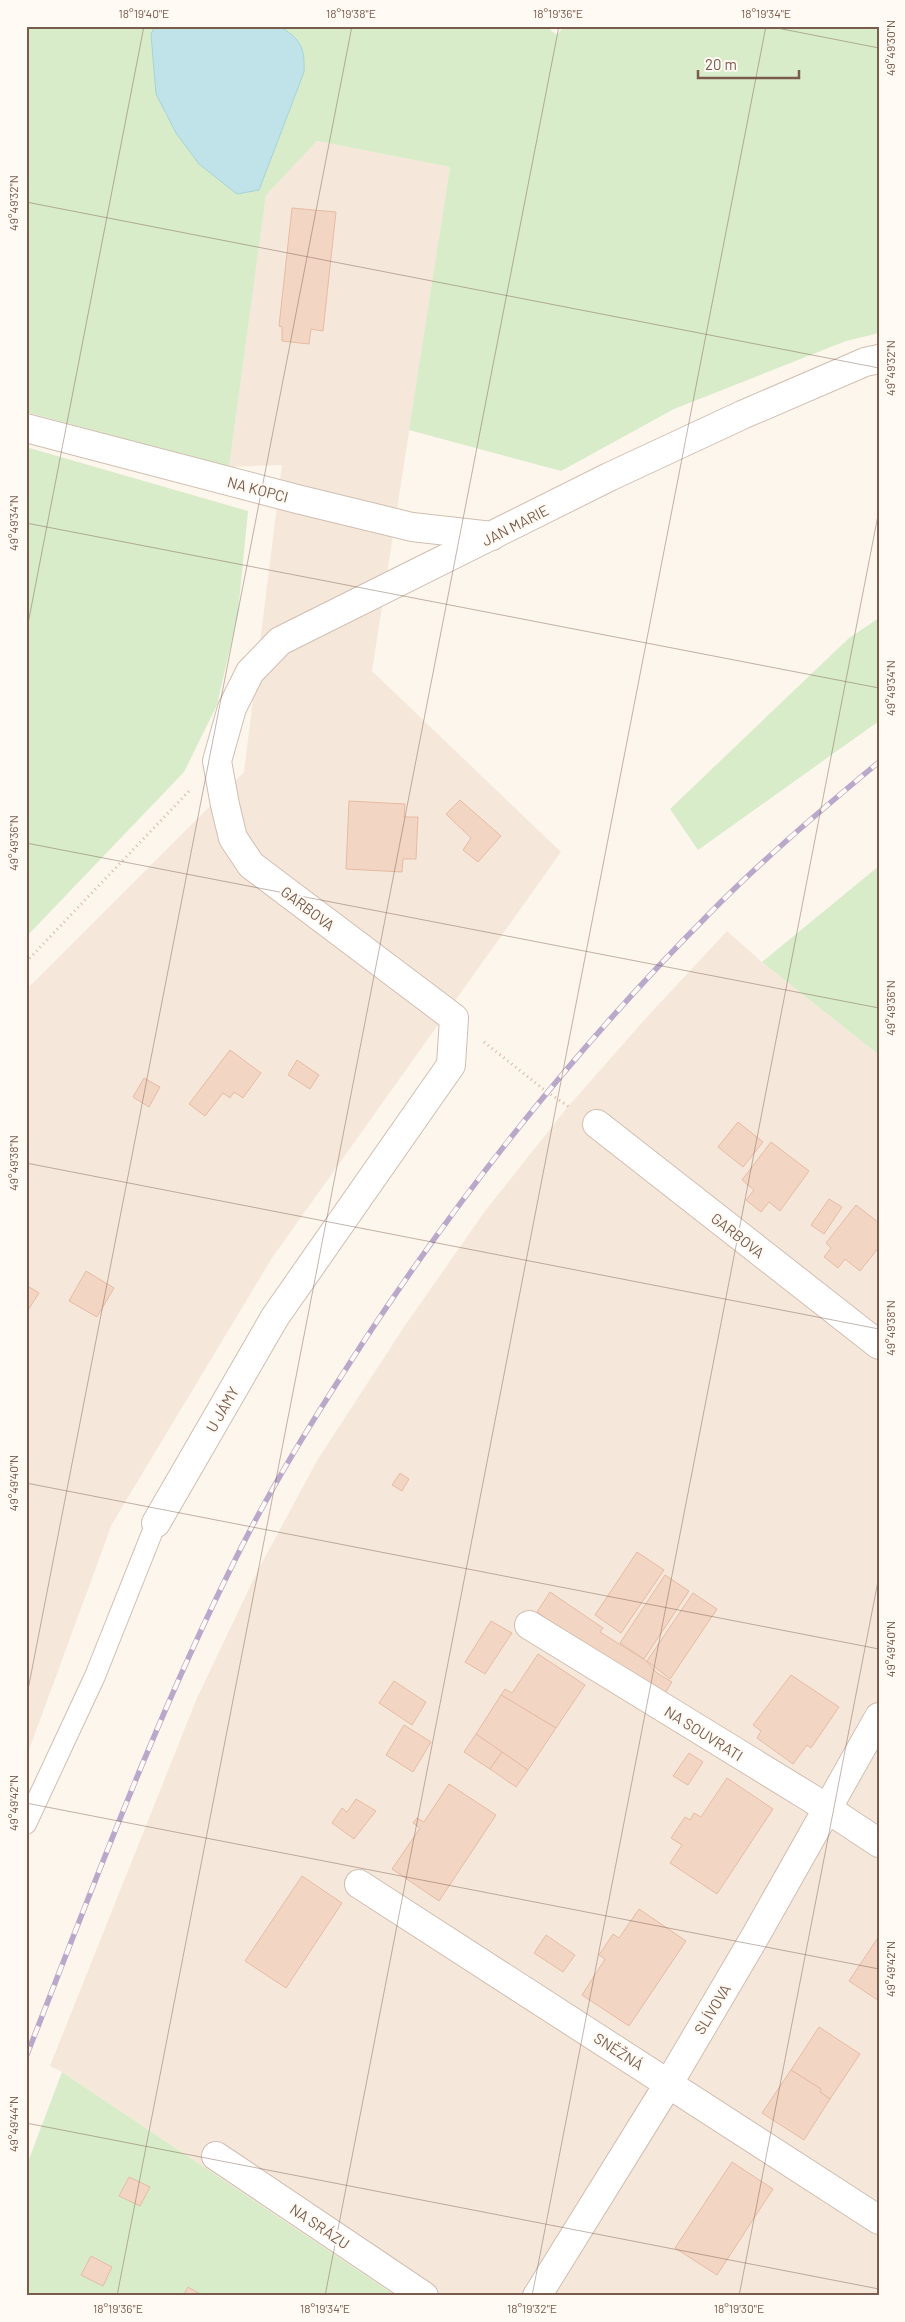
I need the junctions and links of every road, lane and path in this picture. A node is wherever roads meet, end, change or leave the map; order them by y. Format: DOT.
graph roads {
  1 [pos="879,359"];
  2 [pos="26,428"];
  3 [pos="492,536"];
  4 [pos="217,761"];
  5 [pos="26,962"];
  6 [pos="454,1018"];
  7 [pos="597,1124"];
  8 [pos="879,1345"];
  9 [pos="156,1523"];
  10 [pos="528,1625"];
  11 [pos="879,1717"];
  12 [pos="828,1809"];
  13 [pos="26,1824"];
  14 [pos="879,1843"];
  15 [pos="359,1884"];
  16 [pos="669,2083"];
  17 [pos="216,2156"];
  18 [pos="879,2220"];
  19 [pos="424,2296"];
  20 [pos="537,2296"];
  1 -- 3 [label="street, JAN MARIE"];
  2 -- 3 [label="street, NA KOPCI"];
  3 -- 4 [label="street, JAN MARIE"];
  4 -- 5 [label="path"];
  4 -- 6 [label="street, GARBOVA"];
  6 -- 7 [label="path"];
  6 -- 9 [label="street, U JÁMY"];
  7 -- 8 [label="street, GARBOVA"];
  9 -- 13 [label="lane, U JÁMY"];
  10 -- 12 [label="street, NA SOUVRATI"];
  11 -- 12 [label="street, SLÍVOVA"];
  12 -- 14 [label="street, NA SOUVRATI"];
  12 -- 16 [label="street, SLÍVOVA"];
  15 -- 16 [label="street, SNĚŽNÁ"];
  16 -- 18 [label="street, SNĚŽNÁ"];
  16 -- 20 [label="street, SLÍVOVA"];
  17 -- 19 [label="street, NA SRÁZU"];
}
